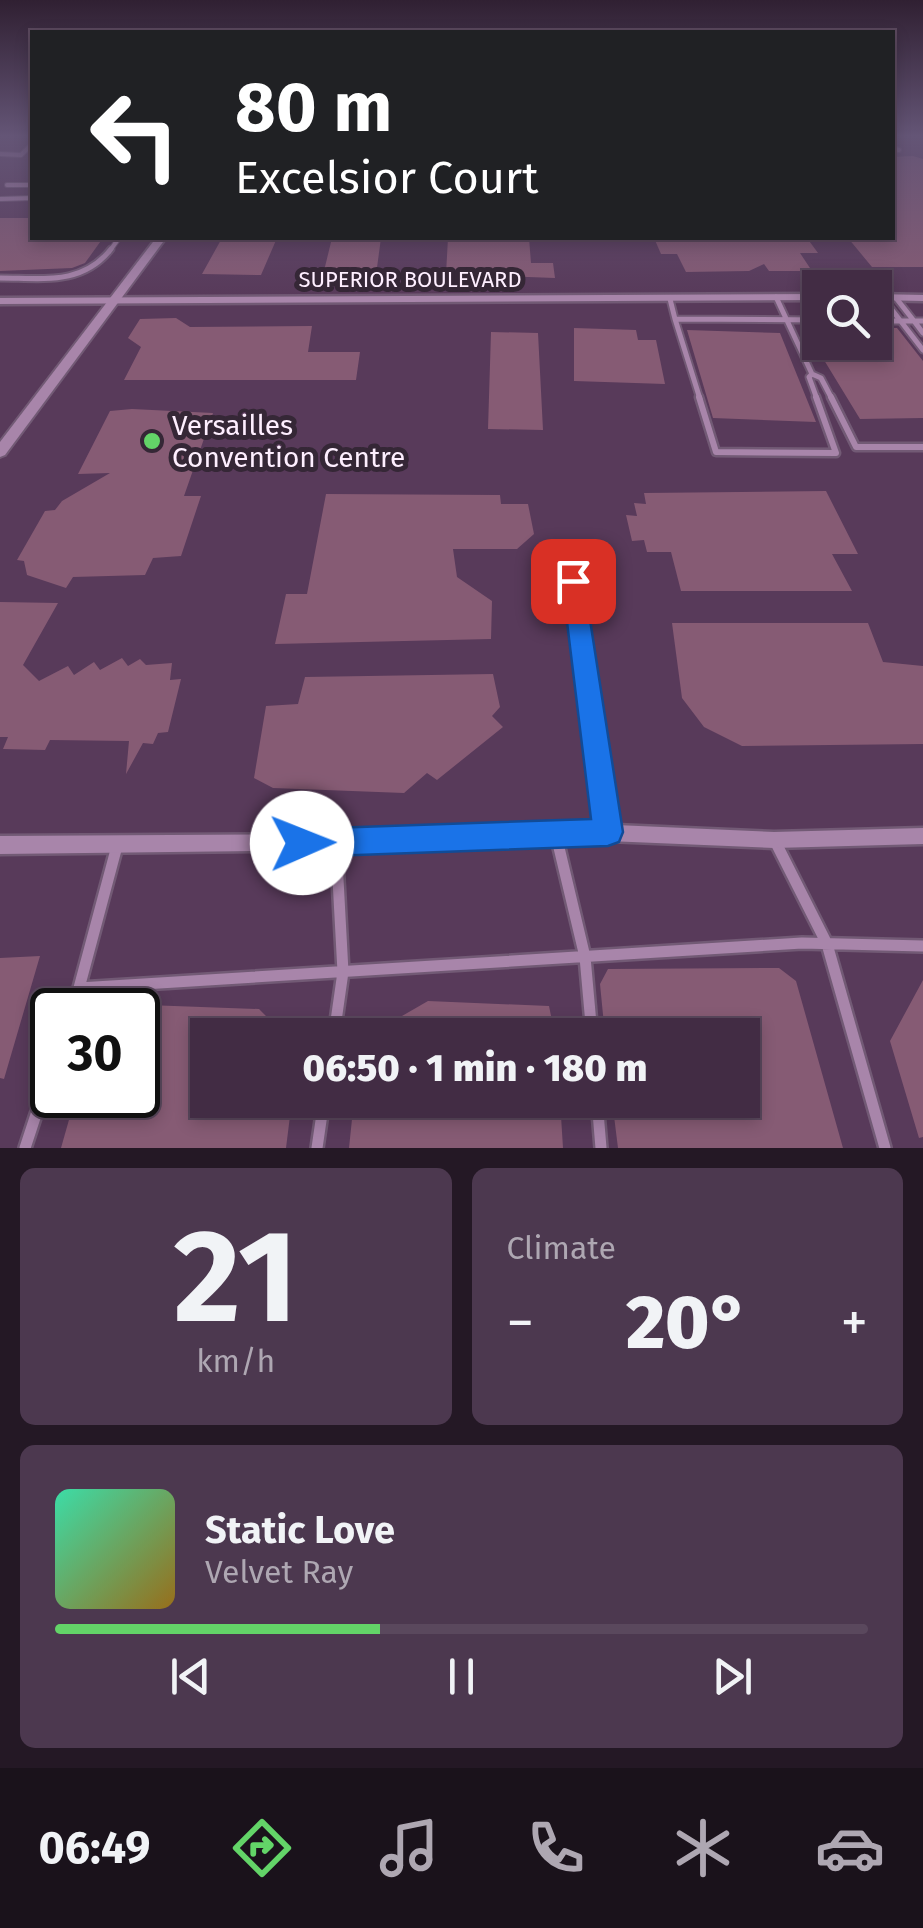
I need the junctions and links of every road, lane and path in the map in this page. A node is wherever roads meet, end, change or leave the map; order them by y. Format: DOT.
graph roads {
  1 [pos="30,198"];
  2 [pos="0,199"];
  3 [pos="118,240"];
  4 [pos="159,240"];
  5 [pos="0,278"];
  6 [pos="802,297"];
  7 [pos="670,298"];
  8 [pos="776,298"];
  9 [pos="892,298"];
  10 [pos="896,298"];
  11 [pos="923,298"];
  12 [pos="114,299"];
  13 [pos="0,301"];
  14 [pos="892,312"];
  15 [pos="675,319"];
  16 [pos="788,320"];
  17 [pos="802,320"];
  18 [pos="892,321"];
  19 [pos="901,321"];
  20 [pos="914,321"];
  21 [pos="923,321"];
  22 [pos="923,333"];
  23 [pos="923,350"];
  24 [pos="812,374"];
  25 [pos="923,447"];
  26 [pos="0,452"];
  27 [pos="573,581"];
  28 [pos="608,832"];
  29 [pos="556,835"];
  30 [pos="923,836"];
  31 [pos="774,840"];
  32 [pos="336,842"];
  33 [pos="0,845"];
  34 [pos="117,846"];
  35 [pos="828,944"];
  36 [pos="923,946"];
  37 [pos="585,957"];
  38 [pos="343,972"];
  39 [pos="78,988"];
  40 [pos="336,1018"];
  41 [pos="590,1018"];
  42 [pos="35,1118"];
  43 [pos="321,1118"];
  44 [pos="598,1118"];
  45 [pos="25,1148"];
  46 [pos="317,1148"];
  47 [pos="600,1148"];
  48 [pos="885,1148"];
  1 -- 2 [label="lane"];
  3 -- 5 [label="lane"];
  4 -- 12 [label="street"];
  6 -- 8 [label="street, SUPERIOR BOULEVARD"];
  7 -- 8 [label="street, SUPERIOR BOULEVARD"];
  7 -- 12 [label="street, SUPERIOR BOULEVARD"];
  7 -- 15 [label="lane"];
  8 -- 16 [label="lane"];
  9 -- 10 [label="street"];
  10 -- 11 [label="street"];
  10 -- 20 [label="lane"];
  12 -- 13 [label="street, SUPERIOR BOULEVARD"];
  12 -- 26 [label="street"];
  14 -- 19 [label="lane"];
  15 -- 16 [label="lane"];
  15 -- 24 [label="lane"];
  16 -- 17 [label="lane"];
  16 -- 24 [label="lane"];
  18 -- 19 [label="lane"];
  19 -- 20 [label="lane"];
  19 -- 23 [label="lane"];
  20 -- 21 [label="lane"];
  20 -- 22 [label="lane"];
  24 -- 25 [label="lane"];
  27 -- 28 [label="street"];
  28 -- 29 [label="street"];
  28 -- 31 [label="street"];
  29 -- 32 [label="street"];
  29 -- 37 [label="lane"];
  30 -- 31 [label="street"];
  31 -- 35 [label="lane"];
  32 -- 34 [label="street"];
  32 -- 38 [label="lane"];
  33 -- 34 [label="street"];
  34 -- 39 [label="lane"];
  35 -- 36 [label="lane"];
  35 -- 37 [label="lane"];
  35 -- 48 [label="lane"];
  37 -- 38 [label="lane"];
  37 -- 41 [label="lane"];
  38 -- 39 [label="lane"];
  38 -- 40 [label="lane"];
  42 -- 45 [label="lane"];
  43 -- 46 [label="lane"];
  44 -- 47 [label="lane"];
}
